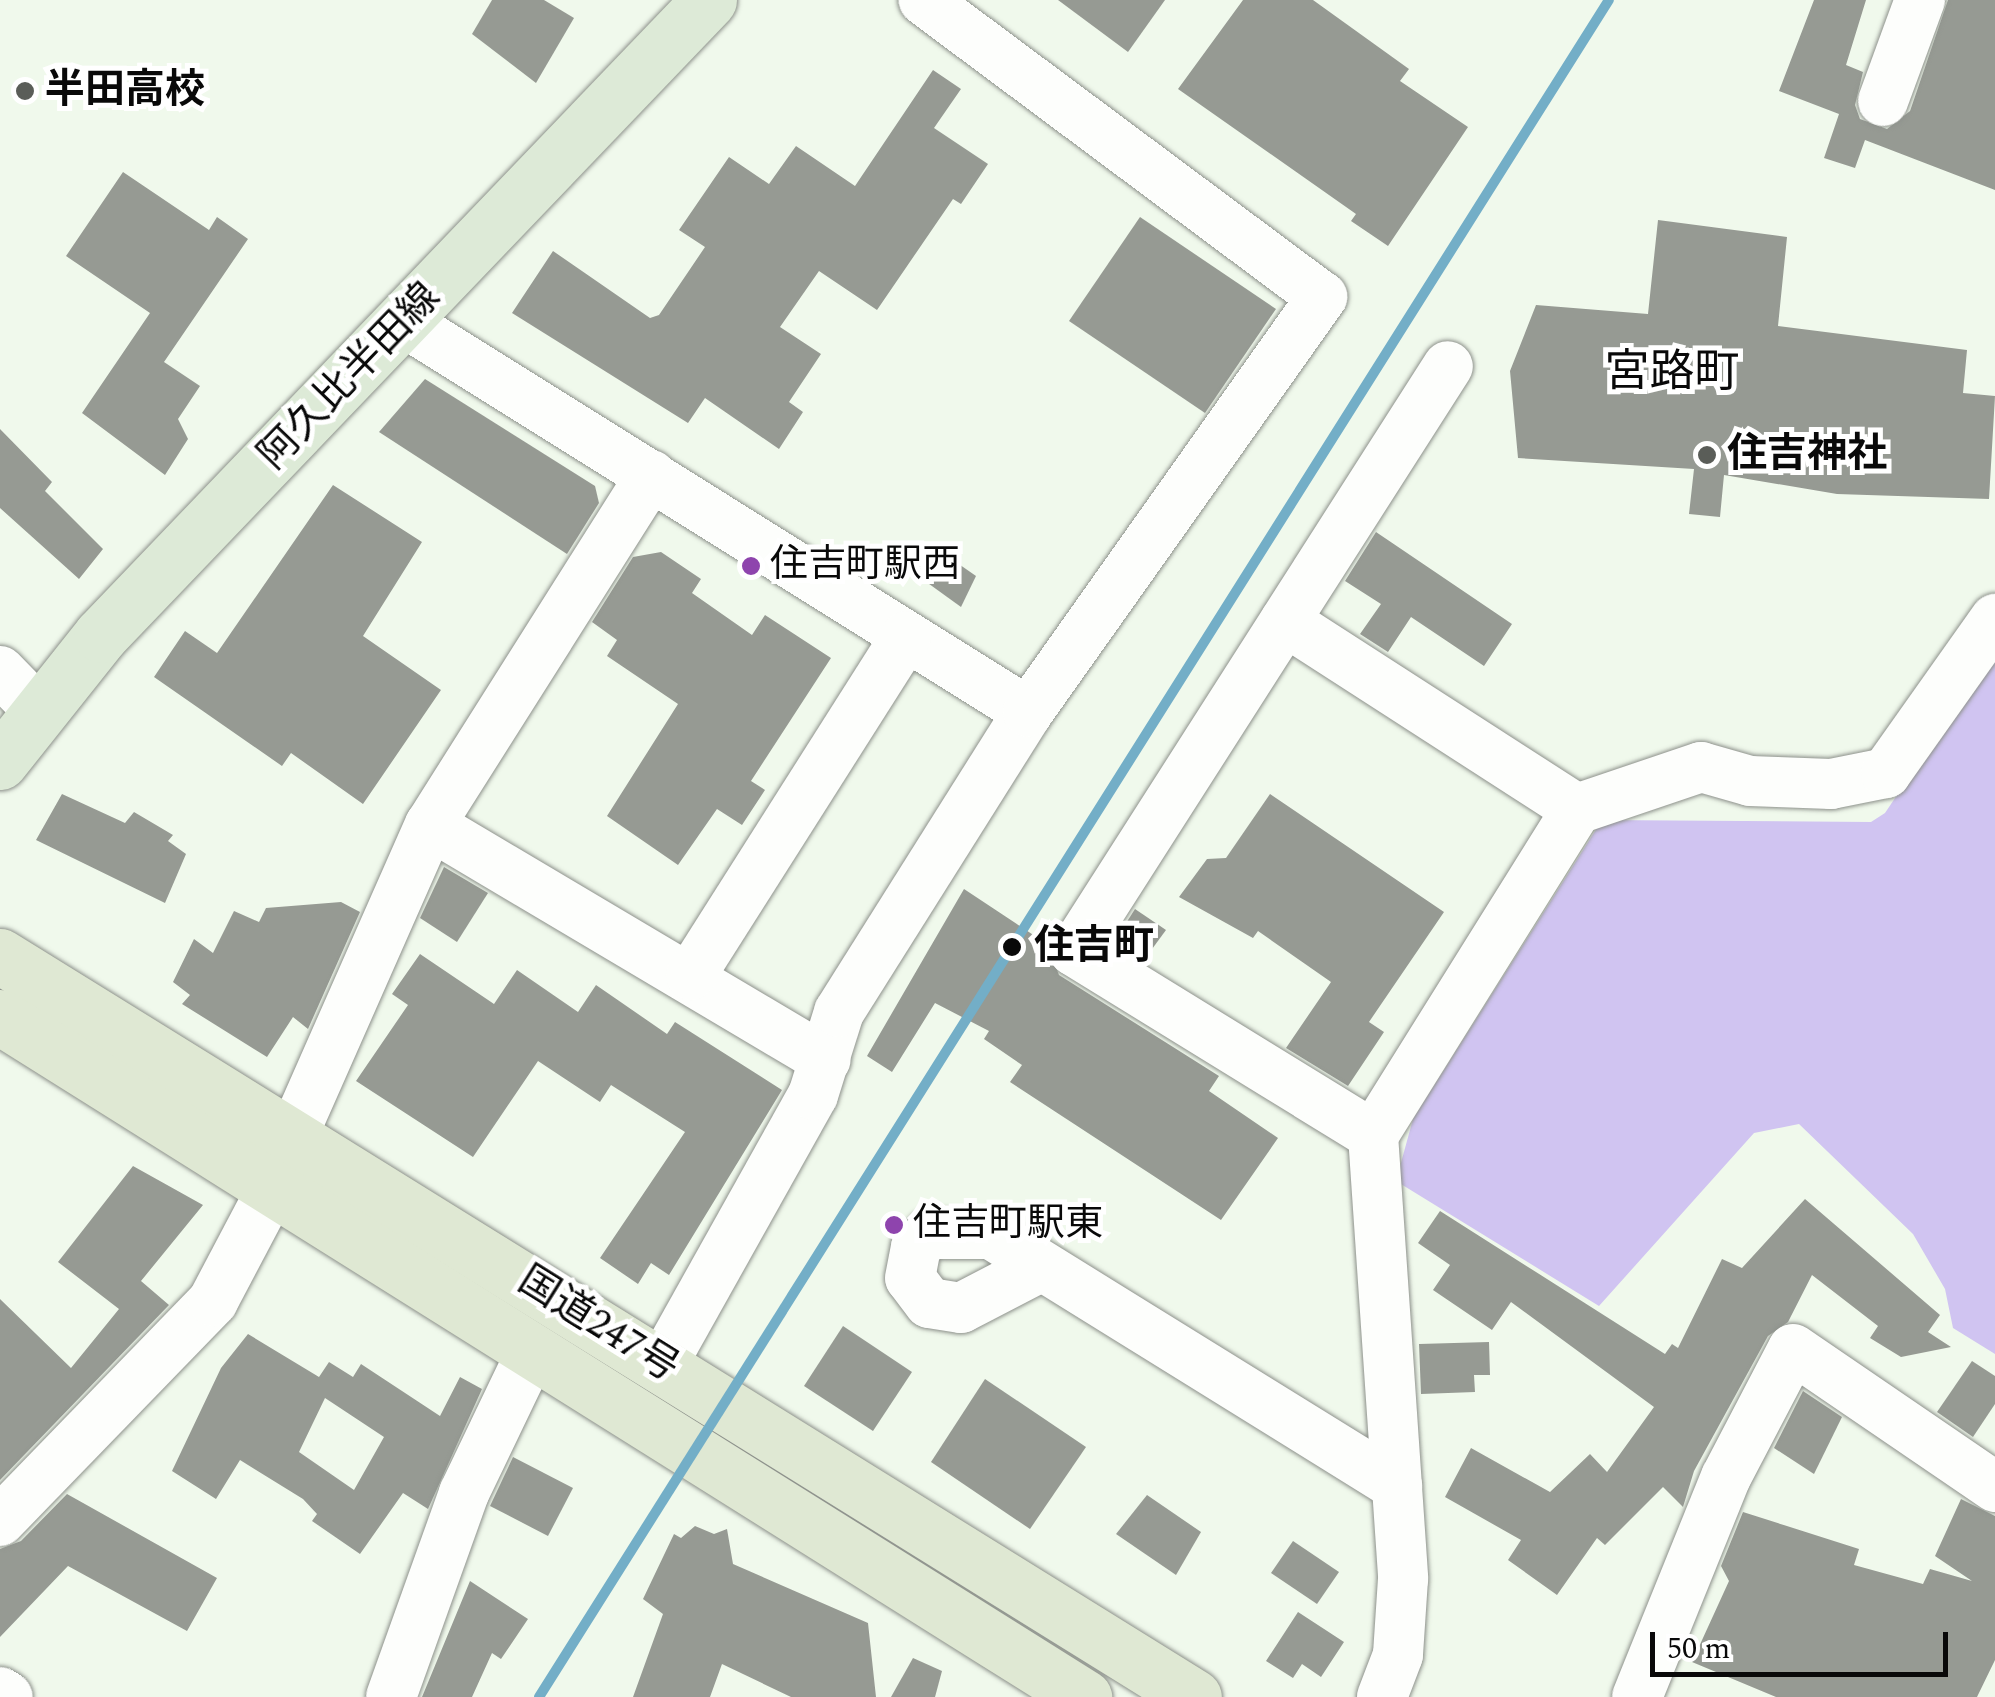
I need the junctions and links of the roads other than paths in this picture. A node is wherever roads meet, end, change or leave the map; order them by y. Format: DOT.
graph roads {
  1 [pos="709,0"];
  2 [pos="924,0"];
  3 [pos="1920,0"];
  4 [pos="1882,101"];
  5 [pos="404,322"];
  6 [pos="1448,366"];
  7 [pos="651,476"];
  8 [pos="1995,619"];
  9 [pos="1285,622"];
  10 [pos="906,636"];
  11 [pos="0,671"];
  12 [pos="38,710"];
  13 [pos="1028,712"];
  14 [pos="0,762"];
  15 [pos="1577,810"];
  16 [pos="430,825"];
  17 [pos="0,956"];
  18 [pos="691,975"];
  19 [pos="0,1017"];
  20 [pos="824,1060"];
  21 [pos="292,1134"];
  22 [pos="1372,1135"];
  23 [pos="271,1191"];
  24 [pos="1040,1267"];
  25 [pos="532,1351"];
  26 [pos="662,1365"];
  27 [pos="1397,1486"];
  28 [pos="1995,1487"];
  29 [pos="0,1520"];
  30 [pos="0,1692"];
  31 [pos="1650,1693"];
  32 [pos="8,1697"];
  33 [pos="391,1697"];
  34 [pos="1084,1697"];
  35 [pos="1194,1697"];
  36 [pos="1382,1697"];
  1 -- 5 [label="main road, 阿久比半田線"];
  2 -- 13 [label="street"];
  3 -- 4 [label="street"];
  5 -- 7 [label="street"];
  5 -- 12 [label="main road, 阿久比半田線"];
  6 -- 9 [label="street"];
  7 -- 10 [label="street"];
  7 -- 16 [label="street"];
  8 -- 15 [label="street"];
  9 -- 15 [label="street"];
  9 -- 22 [label="street"];
  10 -- 13 [label="street"];
  10 -- 18 [label="street"];
  11 -- 12 [label="street"];
  12 -- 14 [label="main road, 阿久比半田線"];
  13 -- 20 [label="street"];
  15 -- 22 [label="street"];
  16 -- 18 [label="street"];
  16 -- 21 [label="street"];
  17 -- 21 [label="highway, 国道247号"];
  18 -- 20 [label="street"];
  19 -- 23 [label="highway, 国道247号"];
  20 -- 26 [label="street"];
  21 -- 26 [label="highway, 国道247号"];
  22 -- 27 [label="street"];
  23 -- 25 [label="highway, 国道247号"];
  23 -- 29 [label="street"];
  24 -- 27 [label="street"];
  25 -- 33 [label="street"];
  25 -- 34 [label="highway, 国道247号"];
  26 -- 35 [label="highway, 国道247号"];
  27 -- 36 [label="street"];
  28 -- 31 [label="street"];
  30 -- 32 [label="street"];
}
